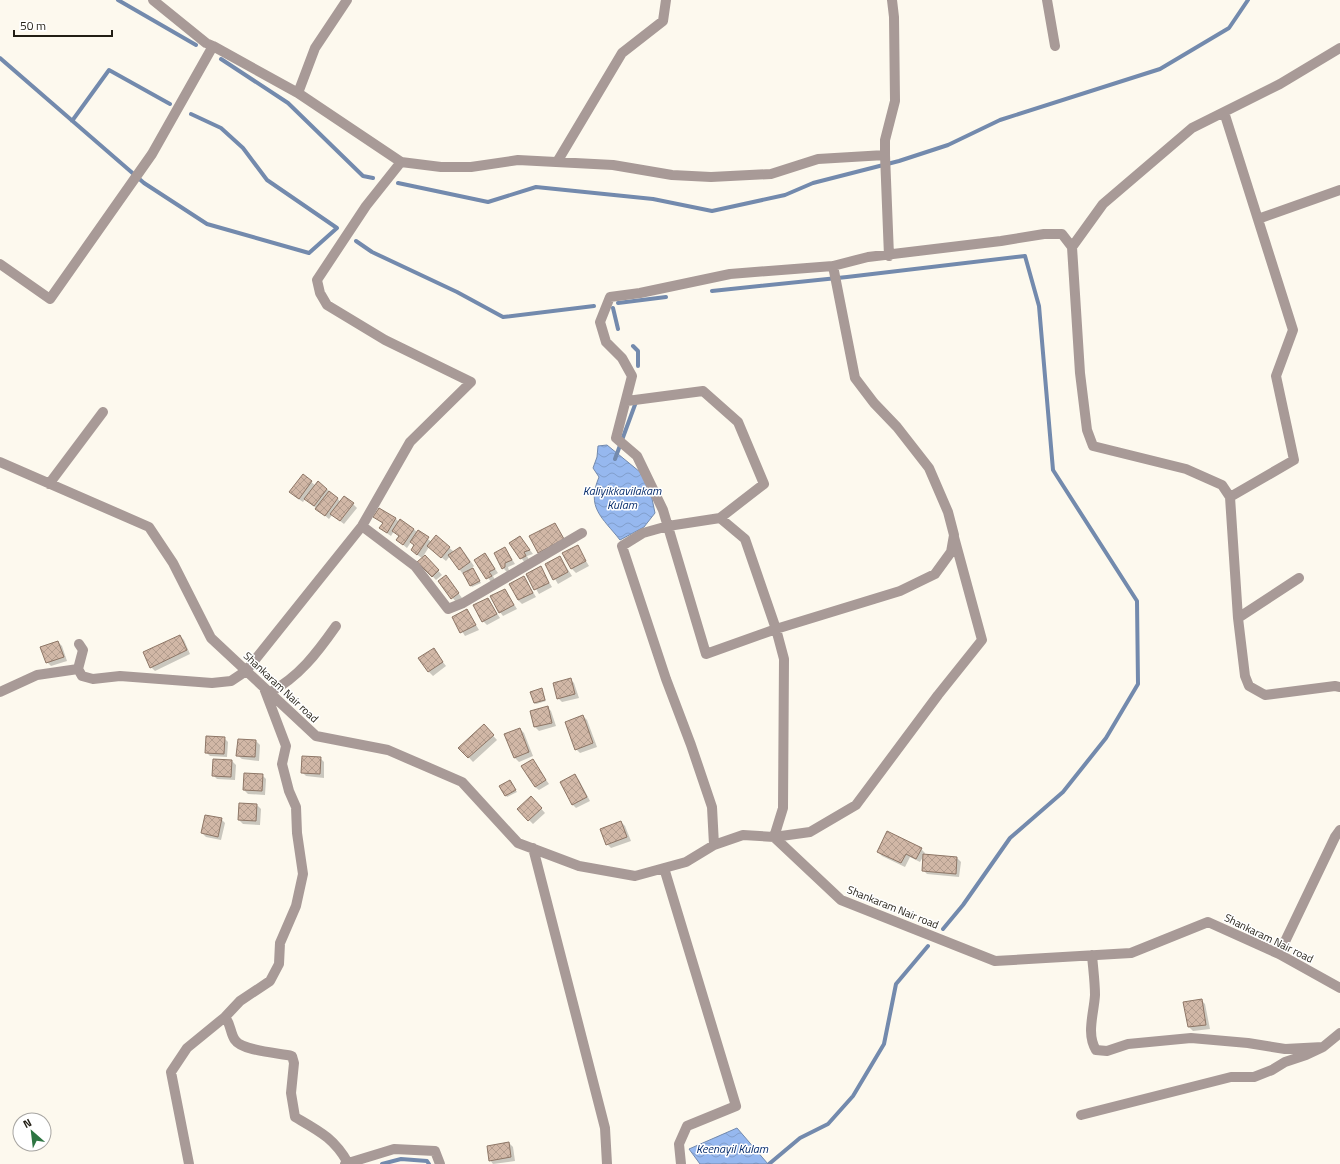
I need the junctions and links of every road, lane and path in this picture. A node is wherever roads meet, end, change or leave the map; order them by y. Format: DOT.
graph roads {
  1 [pos="153,0"];
  2 [pos="347,0"];
  3 [pos="666,0"];
  4 [pos="892,0"];
  5 [pos="1047,0"];
  6 [pos="213,46"];
  7 [pos="1055,46"];
  8 [pos="1340,48"];
  9 [pos="298,93"];
  10 [pos="1224,112"];
  11 [pos="885,156"];
  12 [pos="401,162"];
  13 [pos="557,162"];
  14 [pos="1340,190"];
  15 [pos="1258,219"];
  16 [pos="1072,247"];
  17 [pos="889,256"];
  18 [pos="0,264"];
  19 [pos="835,274"];
  20 [pos="627,401"];
  21 [pos="103,412"];
  22 [pos="0,462"];
  23 [pos="49,484"];
  24 [pos="1230,497"];
  25 [pos="720,518"];
  26 [pos="362,526"];
  27 [pos="668,526"];
  28 [pos="582,533"];
  29 [pos="954,535"];
  30 [pos="1299,578"];
  31 [pos="1238,618"];
  32 [pos="336,626"];
  33 [pos="776,629"];
  34 [pos="79,644"];
  35 [pos="78,669"];
  36 [pos="246,671"];
  37 [pos="1340,687"];
  38 [pos="267,690"];
  39 [pos="0,692"];
  40 [pos="1340,830"];
  41 [pos="774,836"];
  42 [pos="714,845"];
  43 [pos="533,848"];
  44 [pos="664,868"];
  45 [pos="1279,954"];
  46 [pos="1092,955"];
  47 [pos="1340,988"];
  48 [pos="225,1017"];
  49 [pos="1340,1033"];
  50 [pos="1323,1047"];
  51 [pos="1081,1115"];
  52 [pos="189,1164"];
  53 [pos="346,1164"];
  54 [pos="440,1164"];
  55 [pos="607,1164"];
  56 [pos="680,1164"];
  1 -- 6 [label="street"];
  2 -- 9 [label="street"];
  3 -- 13 [label="street"];
  4 -- 11 [label="street"];
  5 -- 7 [label="street"];
  6 -- 9 [label="street"];
  6 -- 18 [label="street"];
  8 -- 10 [label="street"];
  9 -- 12 [label="street"];
  10 -- 15 [label="street"];
  10 -- 16 [label="street"];
  11 -- 13 [label="street"];
  11 -- 17 [label="street"];
  12 -- 13 [label="street"];
  12 -- 26 [label="street"];
  14 -- 15 [label="street"];
  15 -- 24 [label="street"];
  16 -- 17 [label="street"];
  16 -- 24 [label="street"];
  17 -- 19 [label="street"];
  19 -- 20 [label="street"];
  19 -- 29 [label="street"];
  20 -- 25 [label="street"];
  20 -- 27 [label="street"];
  21 -- 23 [label="street"];
  22 -- 23 [label="street, Shankaram Nair road"];
  23 -- 36 [label="street, Shankaram Nair road"];
  24 -- 31 [label="street"];
  25 -- 27 [label="street"];
  25 -- 33 [label="street"];
  26 -- 28 [label="street"];
  26 -- 36 [label="street"];
  27 -- 33 [label="street"];
  27 -- 42 [label="street"];
  29 -- 33 [label="street"];
  29 -- 41 [label="street"];
  30 -- 31 [label="street"];
  31 -- 37 [label="street"];
  32 -- 38 [label="street"];
  33 -- 41 [label="street"];
  34 -- 35 [label="street"];
  35 -- 36 [label="street"];
  35 -- 39 [label="street"];
  36 -- 38 [label="street, Shankaram Nair road"];
  38 -- 43 [label="street, Shankaram Nair road"];
  38 -- 48 [label="street"];
  40 -- 45 [label="street"];
  41 -- 42 [label="street, Shankaram Nair road"];
  41 -- 46 [label="street, Shankaram Nair road"];
  42 -- 44 [label="street, Shankaram Nair road"];
  43 -- 44 [label="street, Shankaram Nair road"];
  43 -- 55 [label="street"];
  44 -- 56 [label="street"];
  45 -- 46 [label="street, Shankaram Nair road"];
  45 -- 47 [label="street, Shankaram Nair road"];
  46 -- 50 [label="street"];
  48 -- 52 [label="street"];
  48 -- 53 [label="street"];
  49 -- 50 [label="street"];
  50 -- 51 [label="street"];
  53 -- 54 [label="street"];
}
